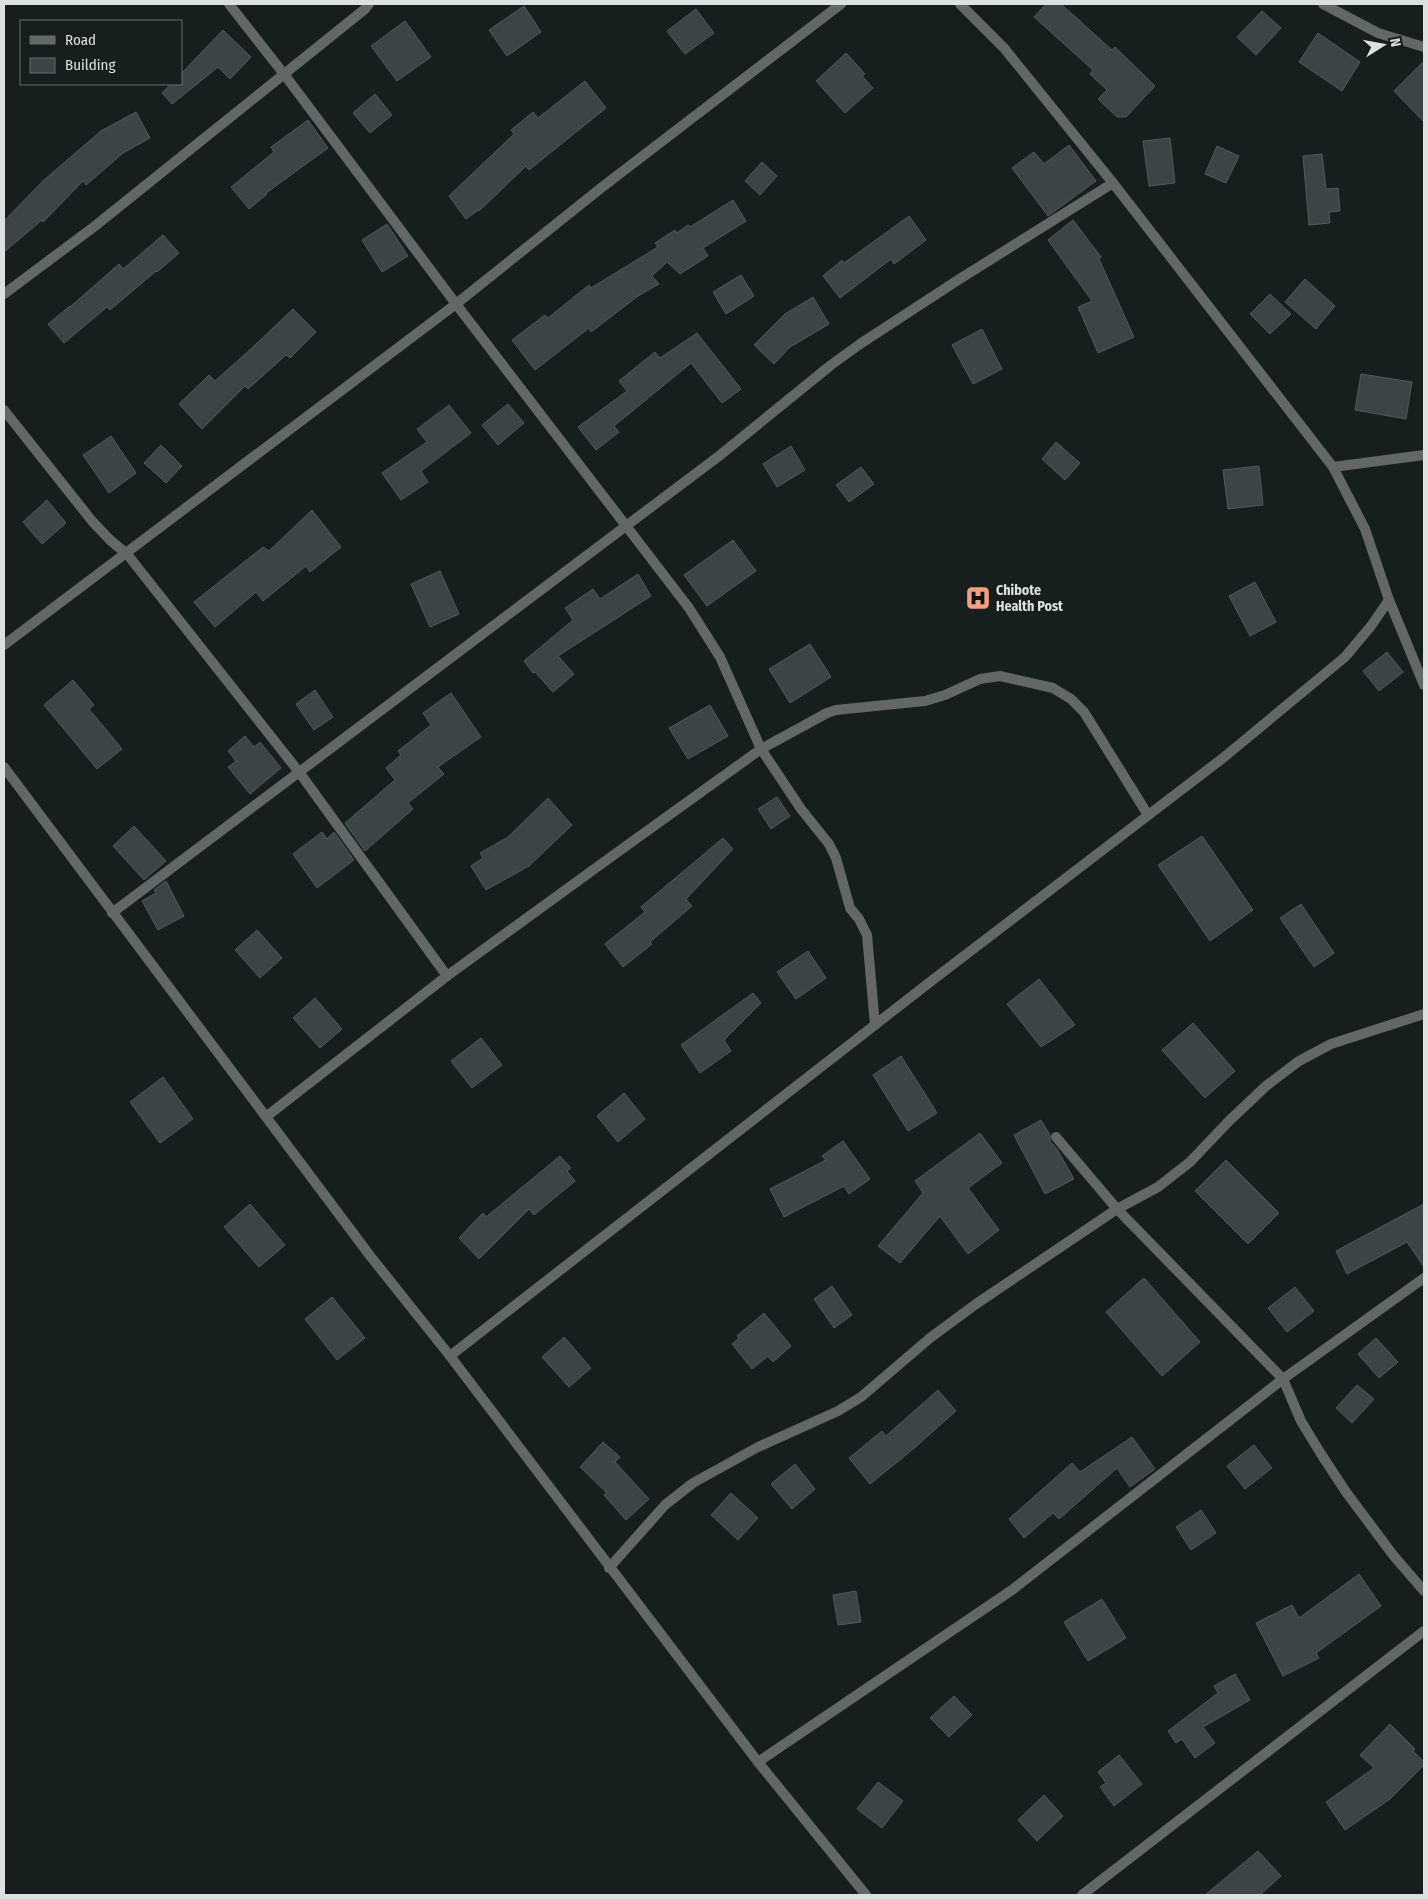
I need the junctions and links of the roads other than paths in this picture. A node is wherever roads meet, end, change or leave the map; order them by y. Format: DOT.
graph roads {
  1 [pos="228,4"];
  2 [pos="369,4"];
  3 [pos="841,4"];
  4 [pos="960,4"];
  5 [pos="1324,4"];
  6 [pos="1424,47"];
  7 [pos="284,74"];
  8 [pos="1113,183"];
  9 [pos="4,294"];
  10 [pos="456,304"];
  11 [pos="4,410"];
  12 [pos="1424,455"];
  13 [pos="1334,467"];
  14 [pos="626,527"];
  15 [pos="126,554"];
  16 [pos="1389,600"];
  17 [pos="4,645"];
  18 [pos="1424,685"];
  19 [pos="761,749"];
  20 [pos="4,767"];
  21 [pos="299,772"];
  22 [pos="1148,815"];
  23 [pos="112,913"];
  24 [pos="447,976"];
  25 [pos="1424,1014"];
  26 [pos="875,1025"];
  27 [pos="267,1116"];
  28 [pos="1056,1137"];
  29 [pos="1117,1209"];
  30 [pos="1424,1278"];
  31 [pos="450,1356"];
  32 [pos="1283,1379"];
  33 [pos="609,1568"];
  34 [pos="1424,1591"];
  35 [pos="1424,1631"];
  36 [pos="758,1762"];
  37 [pos="866,1895"];
  38 [pos="1082,1895"];
  1 -- 7 [label="street"];
  2 -- 7 [label="street"];
  3 -- 10 [label="street"];
  4 -- 8 [label="street"];
  5 -- 6 [label="street"];
  7 -- 9 [label="street"];
  7 -- 10 [label="street"];
  8 -- 13 [label="street"];
  8 -- 14 [label="street"];
  10 -- 14 [label="street"];
  10 -- 15 [label="street"];
  11 -- 15 [label="street"];
  12 -- 13 [label="street"];
  13 -- 16 [label="street"];
  14 -- 19 [label="street"];
  14 -- 21 [label="street"];
  15 -- 17 [label="street"];
  15 -- 21 [label="street"];
  16 -- 18 [label="street"];
  16 -- 22 [label="street"];
  19 -- 22 [label="street"];
  19 -- 24 [label="street"];
  19 -- 26 [label="street"];
  20 -- 23 [label="street"];
  21 -- 23 [label="street"];
  21 -- 24 [label="street"];
  22 -- 26 [label="street"];
  23 -- 27 [label="street"];
  24 -- 27 [label="street"];
  25 -- 29 [label="street"];
  26 -- 31 [label="street"];
  27 -- 31 [label="street"];
  28 -- 29 [label="street"];
  29 -- 32 [label="street"];
  29 -- 33 [label="street"];
  30 -- 32 [label="street"];
  31 -- 33 [label="street"];
  32 -- 34 [label="street"];
  32 -- 36 [label="street"];
  33 -- 36 [label="street"];
  35 -- 38 [label="street"];
  36 -- 37 [label="street"];
}
